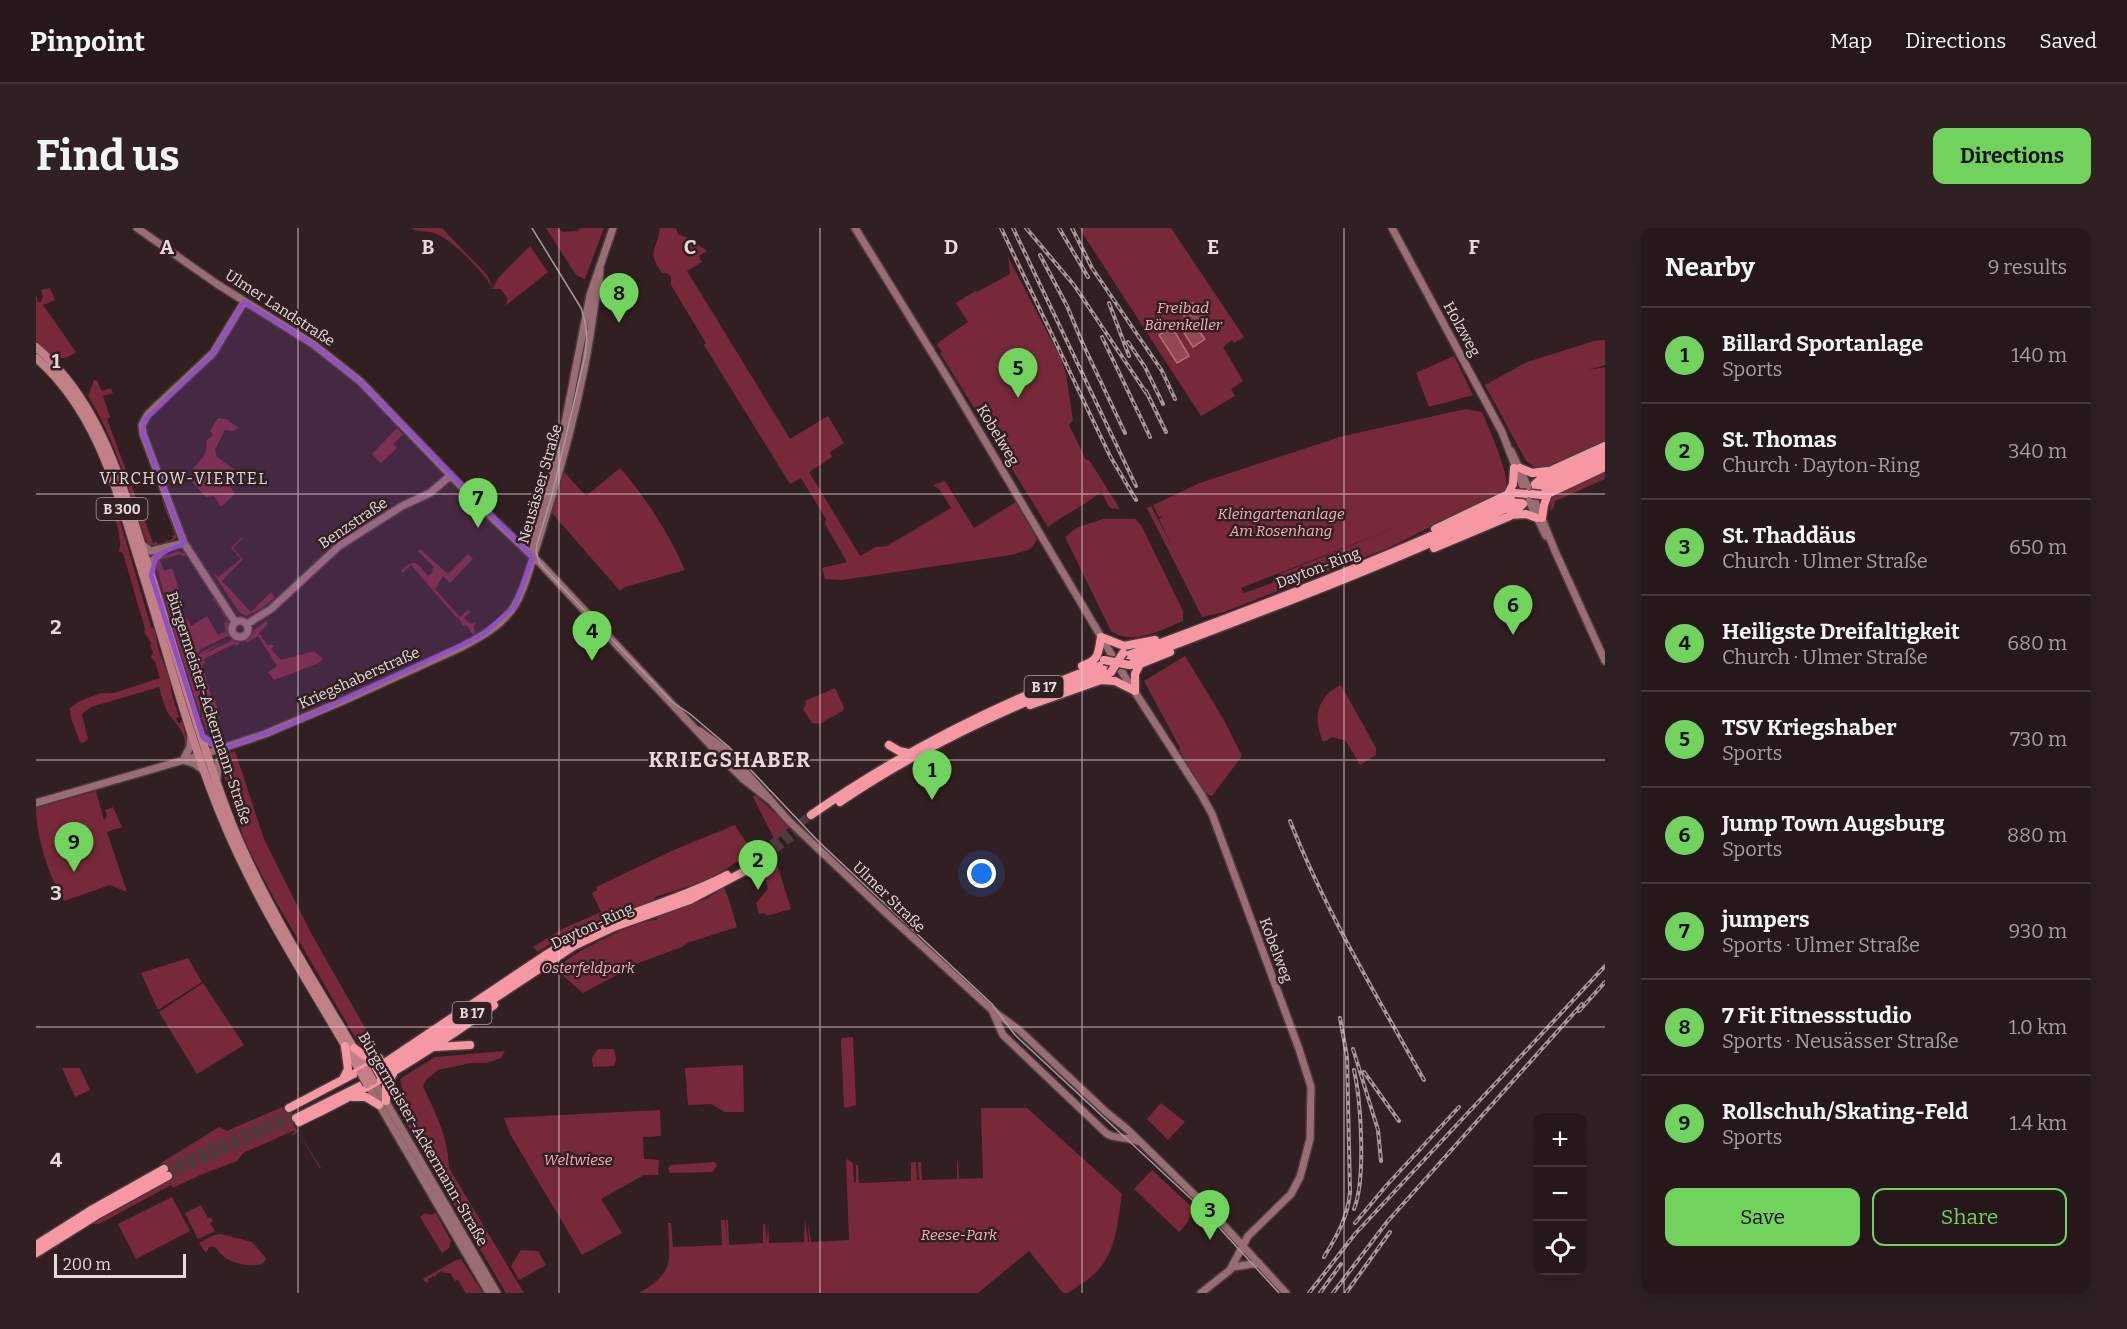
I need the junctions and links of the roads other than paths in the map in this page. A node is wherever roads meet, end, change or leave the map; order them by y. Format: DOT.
graph roads {
  1 [pos="137,228"];
  2 [pos="613,228"];
  3 [pos="855,228"];
  4 [pos="1392,228"];
  5 [pos="244,302"];
  6 [pos="36,347"];
  7 [pos="36,358"];
  8 [pos="400,421"];
  9 [pos="1605,446"];
  10 [pos="1605,452"];
  11 [pos="1605,459"];
  12 [pos="1605,467"];
  13 [pos="1517,468"];
  14 [pos="1550,471"];
  15 [pos="451,475"];
  16 [pos="1529,494"];
  17 [pos="1510,516"];
  18 [pos="1539,518"];
  19 [pos="184,543"];
  20 [pos="141,544"];
  21 [pos="166,548"];
  22 [pos="1410,549"];
  23 [pos="533,557"];
  24 [pos="151,575"];
  25 [pos="236,622"];
  26 [pos="247,624"];
  27 [pos="1207,629"];
  28 [pos="1101,637"];
  29 [pos="1131,646"];
  30 [pos="1122,661"];
  31 [pos="1605,661"];
  32 [pos="1092,662"];
  33 [pos="1140,664"];
  34 [pos="1106,666"];
  35 [pos="1101,680"];
  36 [pos="1135,691"];
  37 [pos="985,716"];
  38 [pos="191,730"];
  39 [pos="203,738"];
  40 [pos="224,748"];
  41 [pos="908,753"];
  42 [pos="204,754"];
  43 [pos="183,760"];
  44 [pos="891,762"];
  45 [pos="205,772"];
  46 [pos="216,780"];
  47 [pos="36,803"];
  48 [pos="547,962"];
  49 [pos="523,970"];
  50 [pos="992,1010"];
  51 [pos="463,1027"];
  52 [pos="350,1047"];
  53 [pos="434,1047"];
  54 [pos="382,1058"];
  55 [pos="396,1071"];
  56 [pos="367,1077"];
  57 [pos="340,1082"];
  58 [pos="350,1098"];
  59 [pos="382,1103"];
  60 [pos="294,1115"];
  61 [pos="1116,1120"];
  62 [pos="1121,1137"];
  63 [pos="1139,1142"];
  64 [pos="36,1245"];
  65 [pos="1243,1245"];
  66 [pos="36,1253"];
  67 [pos="1259,1263"];
  68 [pos="1233,1267"];
  69 [pos="489,1293"];
  70 [pos="497,1293"];
  71 [pos="1201,1293"];
  72 [pos="1288,1293"];
  1 -- 5 [label="street, Ulmer Landstraße"];
  2 -- 23 [label="street, Neusässer Straße"];
  3 -- 28 [label="street, Kobelweg"];
  4 -- 13 [label="street, Holzweg"];
  5 -- 8 [label="street, Ulmer Landstraße"];
  5 -- 19 [label="street, Benzstraße"];
  6 -- 20 [label="main road, Bürgermeister-Ackermann-Straße / B 300"];
  7 -- 38 [label="main road, Bürgermeister-Ackermann-Straße / B 300"];
  8 -- 15 [label="street, Ulmer Straße"];
  9 -- 14 [label="highway"];
  10 -- 16 [label="highway, Dayton-Ring"];
  11 -- 16 [label="highway, Dayton-Ring"];
  12 -- 16 [label="highway"];
  13 -- 14 [label="highway"];
  13 -- 16 [label="street, Holzweg"];
  13 -- 16 [label="highway"];
  14 -- 16 [label="highway"];
  15 -- 23 [label="street, Ulmer Straße"];
  15 -- 26 [label="street, Benzstraße"];
  16 -- 17 [label="highway"];
  16 -- 18 [label="street, Holzweg"];
  16 -- 18 [label="highway"];
  16 -- 22 [label="highway, Dayton-Ring"];
  16 -- 22 [label="highway"];
  17 -- 18 [label="highway"];
  17 -- 22 [label="highway"];
  18 -- 31 [label="street, Holzweg"];
  19 -- 21 [label="street"];
  19 -- 25 [label="street, Benzstraße"];
  20 -- 21 [label="street"];
  20 -- 24 [label="main road, Bürgermeister-Ackermann-Straße / B 300"];
  21 -- 24 [label="street"];
  22 -- 27 [label="highway, Dayton-Ring"];
  23 -- 40 [label="street, Kriegshaberstraße"];
  23 -- 50 [label="street, Ulmer Straße"];
  24 -- 39 [label="main road, Bürgermeister-Ackermann-Straße / B 300"];
  25 -- 26 [label="street"];
  25 -- 26 [label="street, Benzstraße"];
  27 -- 29 [label="highway"];
  27 -- 30 [label="highway, Dayton-Ring"];
  27 -- 33 [label="highway"];
  28 -- 29 [label="highway"];
  28 -- 30 [label="street, Kobelweg"];
  28 -- 32 [label="highway"];
  29 -- 30 [label="highway"];
  30 -- 33 [label="highway"];
  30 -- 34 [label="highway, bridge"];
  30 -- 36 [label="street, Kobelweg"];
  32 -- 34 [label="highway"];
  32 -- 37 [label="highway"];
  33 -- 36 [label="highway"];
  34 -- 35 [label="highway"];
  34 -- 37 [label="highway, B 17"];
  35 -- 36 [label="highway"];
  35 -- 37 [label="highway"];
  36 -- 65 [label="street, Kobelweg"];
  37 -- 41 [label="highway, B 17"];
  37 -- 44 [label="highway, B 17"];
  38 -- 42 [label="main road, Bürgermeister-Ackermann-Straße / B 300"];
  38 -- 43 [label="street"];
  39 -- 40 [label="street"];
  39 -- 42 [label="main road, Bürgermeister-Ackermann-Straße / B 300"];
  40 -- 42 [label="street, Kriegshaberstraße"];
  40 -- 46 [label="street"];
  41 -- 44 [label="highway, B 17"];
  41 -- 44 [label="highway"];
  42 -- 43 [label="street, Kriegshaberstraße"];
  42 -- 45 [label="main road, Bürgermeister-Ackermann-Straße / B 300"];
  42 -- 46 [label="main road, Bürgermeister-Ackermann-Straße / B 300"];
  43 -- 45 [label="street"];
  43 -- 47 [label="street, Kriegshaberstraße"];
  45 -- 52 [label="main road, Bürgermeister-Ackermann-Straße / B 300"];
  46 -- 52 [label="main road, Bürgermeister-Ackermann-Straße / B 300"];
  48 -- 49 [label="highway, Dayton-Ring / B 17"];
  48 -- 51 [label="highway"];
  48 -- 56 [label="highway, Dayton-Ring / B 17"];
  49 -- 54 [label="highway"];
  49 -- 56 [label="highway, Dayton-Ring / B 17"];
  50 -- 61 [label="street, Ulmer Straße"];
  50 -- 62 [label="street, Ulmer Straße"];
  51 -- 53 [label="highway"];
  51 -- 53 [label="highway"];
  52 -- 54 [label="highway"];
  52 -- 56 [label="main road, Bürgermeister-Ackermann-Straße"];
  52 -- 57 [label="highway"];
  53 -- 55 [label="highway"];
  54 -- 56 [label="highway"];
  55 -- 56 [label="highway"];
  55 -- 59 [label="highway"];
  56 -- 57 [label="highway"];
  56 -- 58 [label="highway"];
  56 -- 59 [label="street, Bürgermeister-Ackermann-Straße"];
  56 -- 60 [label="highway, Dayton-Ring / B 17"];
  57 -- 60 [label="highway"];
  58 -- 59 [label="highway"];
  58 -- 60 [label="highway"];
  59 -- 69 [label="street, Bürgermeister-Ackermann-Straße"];
  59 -- 70 [label="street, Bürgermeister-Ackermann-Straße"];
  61 -- 62 [label="street"];
  61 -- 63 [label="street, Ulmer Straße"];
  62 -- 63 [label="street, Ulmer Straße"];
  63 -- 65 [label="street, Ulmer Straße"];
  64 -- 66 [label="highway"];
  65 -- 67 [label="street, Ulmer Straße"];
  65 -- 68 [label="street, Kobelweg"];
  67 -- 68 [label="street"];
  67 -- 72 [label="street, Ulmer Straße"];
  68 -- 71 [label="street"];
}
